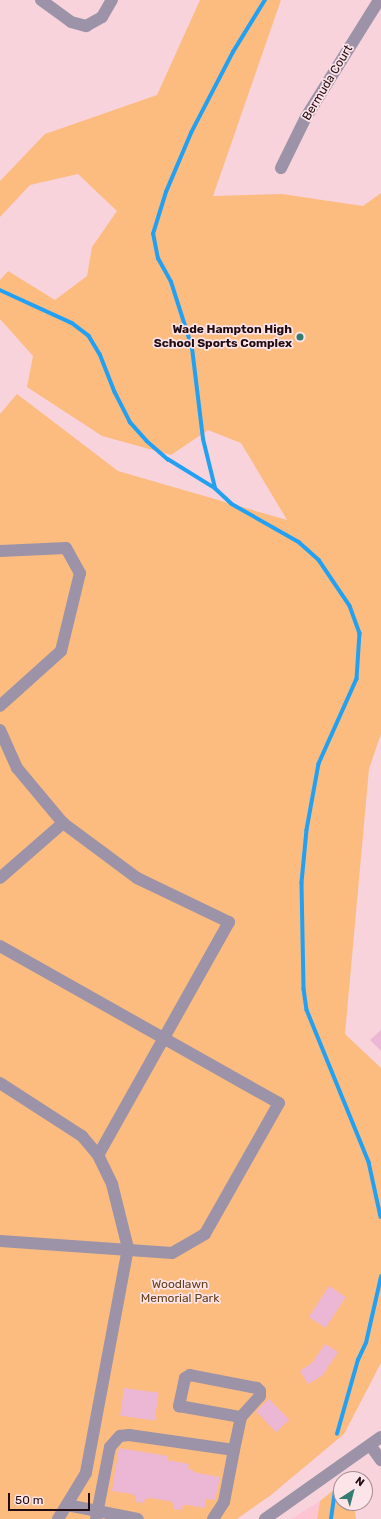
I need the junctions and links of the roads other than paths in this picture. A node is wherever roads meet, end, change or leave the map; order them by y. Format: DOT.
graph roads {
  1 [pos="41,0"];
  2 [pos="112,0"];
  3 [pos="379,0"];
  4 [pos="281,168"];
  5 [pos="0,551"];
  6 [pos="0,706"];
  7 [pos="0,730"];
  8 [pos="63,823"];
  9 [pos="0,878"];
  10 [pos="0,946"];
  11 [pos="163,1038"];
  12 [pos="0,1082"];
  13 [pos="98,1155"];
  14 [pos="0,1241"];
  15 [pos="128,1248"];
  16 [pos="241,1417"];
  17 [pos="381,1437"];
  18 [pos="370,1445"];
  19 [pos="234,1450"];
  20 [pos="381,1460"];
  21 [pos="67,1505"];
  22 [pos="96,1515"];
  23 [pos="279,1515"];
  24 [pos="58,1519"];
  25 [pos="138,1519"];
  26 [pos="213,1519"];
  27 [pos="265,1519"];
  1 -- 2 [label="street"];
  3 -- 4 [label="street, Bermuda Court"];
  5 -- 6 [label="street"];
  7 -- 8 [label="street"];
  8 -- 9 [label="street"];
  8 -- 11 [label="street"];
  10 -- 11 [label="street"];
  11 -- 13 [label="street"];
  11 -- 15 [label="street"];
  12 -- 13 [label="street"];
  13 -- 15 [label="street"];
  14 -- 15 [label="street"];
  15 -- 21 [label="street"];
  16 -- 16 [label="street"];
  16 -- 19 [label="street"];
  17 -- 18 [label="street"];
  18 -- 20 [label="street"];
  18 -- 23 [label="street"];
  19 -- 22 [label="street"];
  19 -- 26 [label="street"];
  21 -- 22 [label="street"];
  21 -- 24 [label="street"];
  22 -- 25 [label="street"];
  23 -- 27 [label="street"];
}
